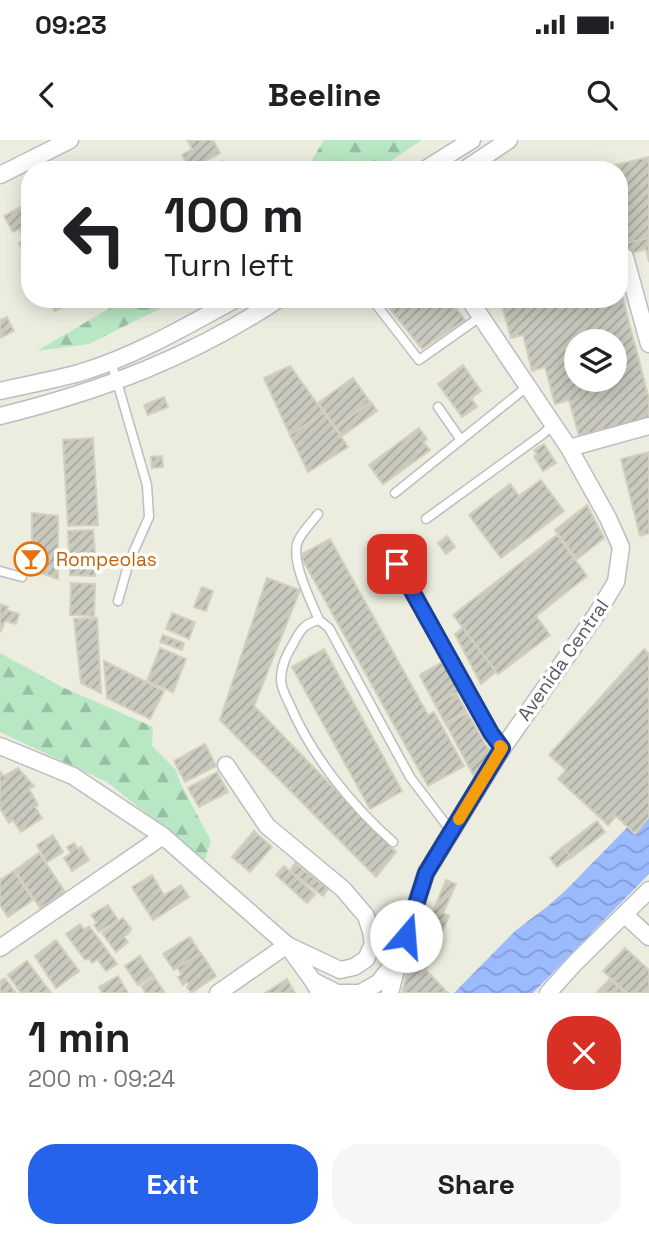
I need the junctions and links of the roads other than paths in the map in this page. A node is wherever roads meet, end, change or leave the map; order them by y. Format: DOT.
graph roads {
  1 [pos="69,140"];
  2 [pos="472,140"];
  3 [pos="509,140"];
  4 [pos="28,161"];
  5 [pos="438,161"];
  6 [pos="478,161"];
  7 [pos="21,164"];
  8 [pos="0,175"];
  9 [pos="628,268"];
  10 [pos="220,308"];
  11 [pos="265,308"];
  12 [pos="379,308"];
  13 [pos="474,308"];
  14 [pos="480,317"];
  15 [pos="649,344"];
  16 [pos="111,361"];
  17 [pos="118,381"];
  18 [pos="528,386"];
  19 [pos="0,391"];
  20 [pos="438,407"];
  21 [pos="0,416"];
  22 [pos="553,424"];
  23 [pos="649,426"];
  24 [pos="461,440"];
  25 [pos="569,448"];
  26 [pos="395,493"];
  27 [pos="318,514"];
  28 [pos="426,519"];
  29 [pos="383,540"];
  30 [pos="0,571"];
  31 [pos="22,577"];
  32 [pos="118,601"];
  33 [pos="319,620"];
  34 [pos="1,747"];
  35 [pos="502,748"];
  36 [pos="226,765"];
  37 [pos="451,831"];
  38 [pos="163,836"];
  39 [pos="393,842"];
  40 [pos="649,890"];
  41 [pos="625,915"];
  42 [pos="649,937"];
  43 [pos="287,945"];
  44 [pos="0,948"];
  45 [pos="399,958"];
  46 [pos="316,987"];
  47 [pos="218,993"];
  48 [pos="359,993"];
  49 [pos="390,993"];
  50 [pos="548,993"];
  1 -- 4 [label="street"];
  2 -- 5 [label="street"];
  3 -- 6 [label="street"];
  7 -- 8 [label="street"];
  9 -- 15 [label="street"];
  10 -- 16 [label="street"];
  11 -- 17 [label="street"];
  12 -- 14 [label="lane"];
  13 -- 14 [label="street, Avenida Central"];
  14 -- 18 [label="street, Avenida Central"];
  16 -- 17 [label="lane"];
  16 -- 19 [label="street"];
  17 -- 21 [label="street"];
  17 -- 32 [label="lane"];
  18 -- 22 [label="street, Avenida Central"];
  18 -- 24 [label="lane"];
  20 -- 24 [label="lane"];
  22 -- 25 [label="street, Avenida Central"];
  22 -- 28 [label="lane"];
  23 -- 25 [label="street"];
  24 -- 26 [label="lane"];
  25 -- 35 [label="street, Avenida Central"];
  27 -- 33 [label="lane"];
  29 -- 35 [label="lane"];
  30 -- 31 [label="lane"];
  33 -- 37 [label="lane"];
  33 -- 39 [label="lane"];
  34 -- 38 [label="street"];
  35 -- 37 [label="street, Avenida Central"];
  36 -- 43 [label="street"];
  37 -- 45 [label="street, Avenida Central"];
  38 -- 43 [label="street"];
  38 -- 44 [label="street"];
  40 -- 41 [label="street"];
  41 -- 42 [label="street"];
  41 -- 50 [label="street"];
  43 -- 46 [label="street"];
  43 -- 47 [label="street"];
  45 -- 48 [label="street"];
  45 -- 49 [label="street, Avenida Central"];
  46 -- 48 [label="street"];
}
